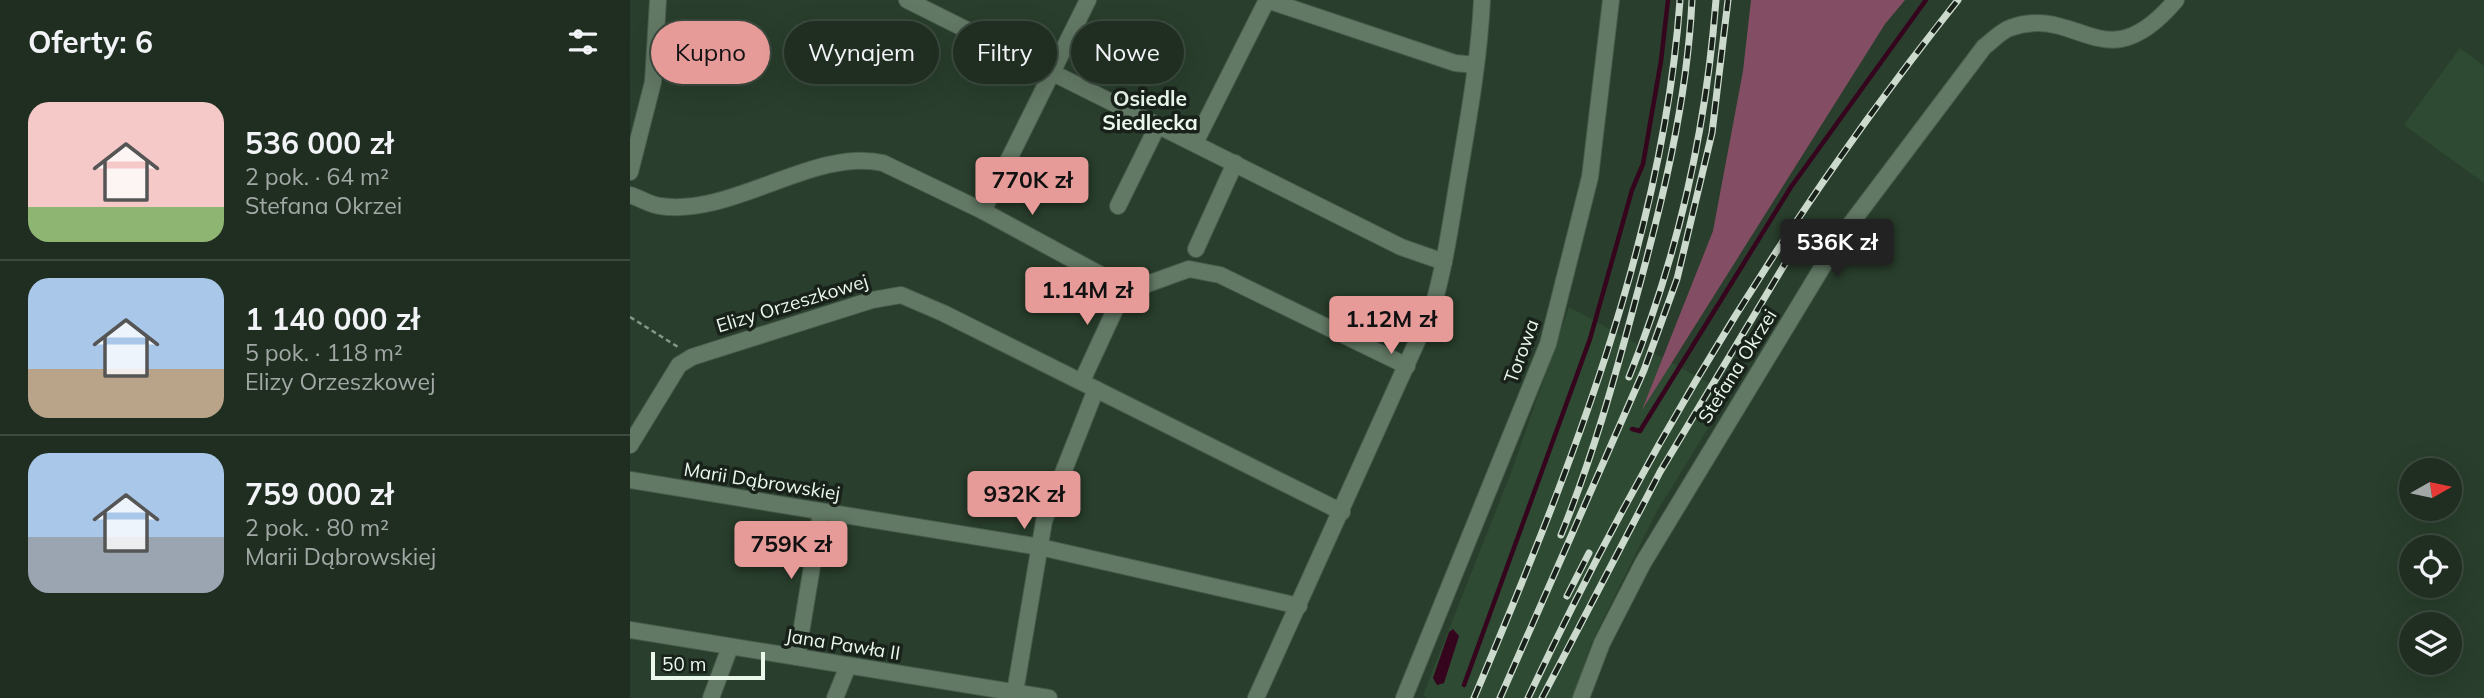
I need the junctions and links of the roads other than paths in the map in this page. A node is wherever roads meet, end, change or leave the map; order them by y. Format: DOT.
graph roads {
  1 [pos="658,0"];
  2 [pos="906,0"];
  3 [pos="1088,0"];
  4 [pos="1267,0"];
  5 [pos="1482,0"];
  6 [pos="1611,0"];
  7 [pos="2176,0"];
  8 [pos="925,4"];
  9 [pos="957,21"];
  10 [pos="1057,64"];
  11 [pos="1476,65"];
  12 [pos="1057,74"];
  13 [pos="1047,84"];
  14 [pos="1158,125"];
  15 [pos="1195,143"];
  16 [pos="1235,163"];
  17 [pos="630,172"];
  18 [pos="630,195"];
  19 [pos="1118,206"];
  20 [pos="983,211"];
  21 [pos="1195,249"];
  22 [pos="1444,262"];
  23 [pos="1125,288"];
  24 [pos="1407,366"];
  25 [pos="1089,385"];
  26 [pos="630,445"];
  27 [pos="630,480"];
  28 [pos="821,512"];
  29 [pos="1342,512"];
  30 [pos="1040,547"];
  31 [pos="1298,606"];
  32 [pos="630,630"];
  33 [pos="730,647"];
  34 [pos="797,657"];
  35 [pos="848,666"];
  36 [pos="1015,692"];
  37 [pos="986,693"];
  38 [pos="711,698"];
  39 [pos="835,698"];
  40 [pos="1049,698"];
  41 [pos="1256,698"];
  42 [pos="1404,698"];
  43 [pos="1581,698"];
  1 -- 17 [label="street"];
  2 -- 8 [label="street"];
  3 -- 10 [label="street"];
  4 -- 11 [label="street"];
  4 -- 15 [label="street"];
  5 -- 11 [label="street"];
  6 -- 42 [label="street, Torowa"];
  7 -- 43 [label="street, Stefana Okrzei"];
  8 -- 9 [label="street"];
  11 -- 22 [label="street"];
  12 -- 14 [label="street"];
  13 -- 20 [label="street"];
  14 -- 15 [label="street"];
  14 -- 19 [label="street"];
  15 -- 16 [label="street"];
  16 -- 21 [label="street"];
  16 -- 22 [label="street"];
  18 -- 20 [label="street"];
  20 -- 23 [label="street"];
  22 -- 24 [label="street"];
  23 -- 24 [label="street"];
  23 -- 25 [label="street"];
  24 -- 29 [label="street"];
  25 -- 26 [label="street, Elizy Orzeszkowej"];
  25 -- 29 [label="street, Elizy Orzeszkowej"];
  25 -- 30 [label="street"];
  27 -- 28 [label="street, Marii Dąbrowskiej"];
  28 -- 30 [label="street, Marii Dąbrowskiej"];
  28 -- 34 [label="street"];
  29 -- 31 [label="street"];
  30 -- 31 [label="street, Marii Dąbrowskiej"];
  30 -- 36 [label="street"];
  31 -- 41 [label="street"];
  32 -- 33 [label="street, Jana Pawła II"];
  33 -- 34 [label="street, Jana Pawła II"];
  33 -- 38 [label="street"];
  34 -- 35 [label="street, Jana Pawła II"];
  35 -- 37 [label="street, Jana Pawła II"];
  35 -- 39 [label="street"];
  36 -- 37 [label="street, Jana Pawła II"];
  36 -- 40 [label="street, Jana Pawła II"];
}
